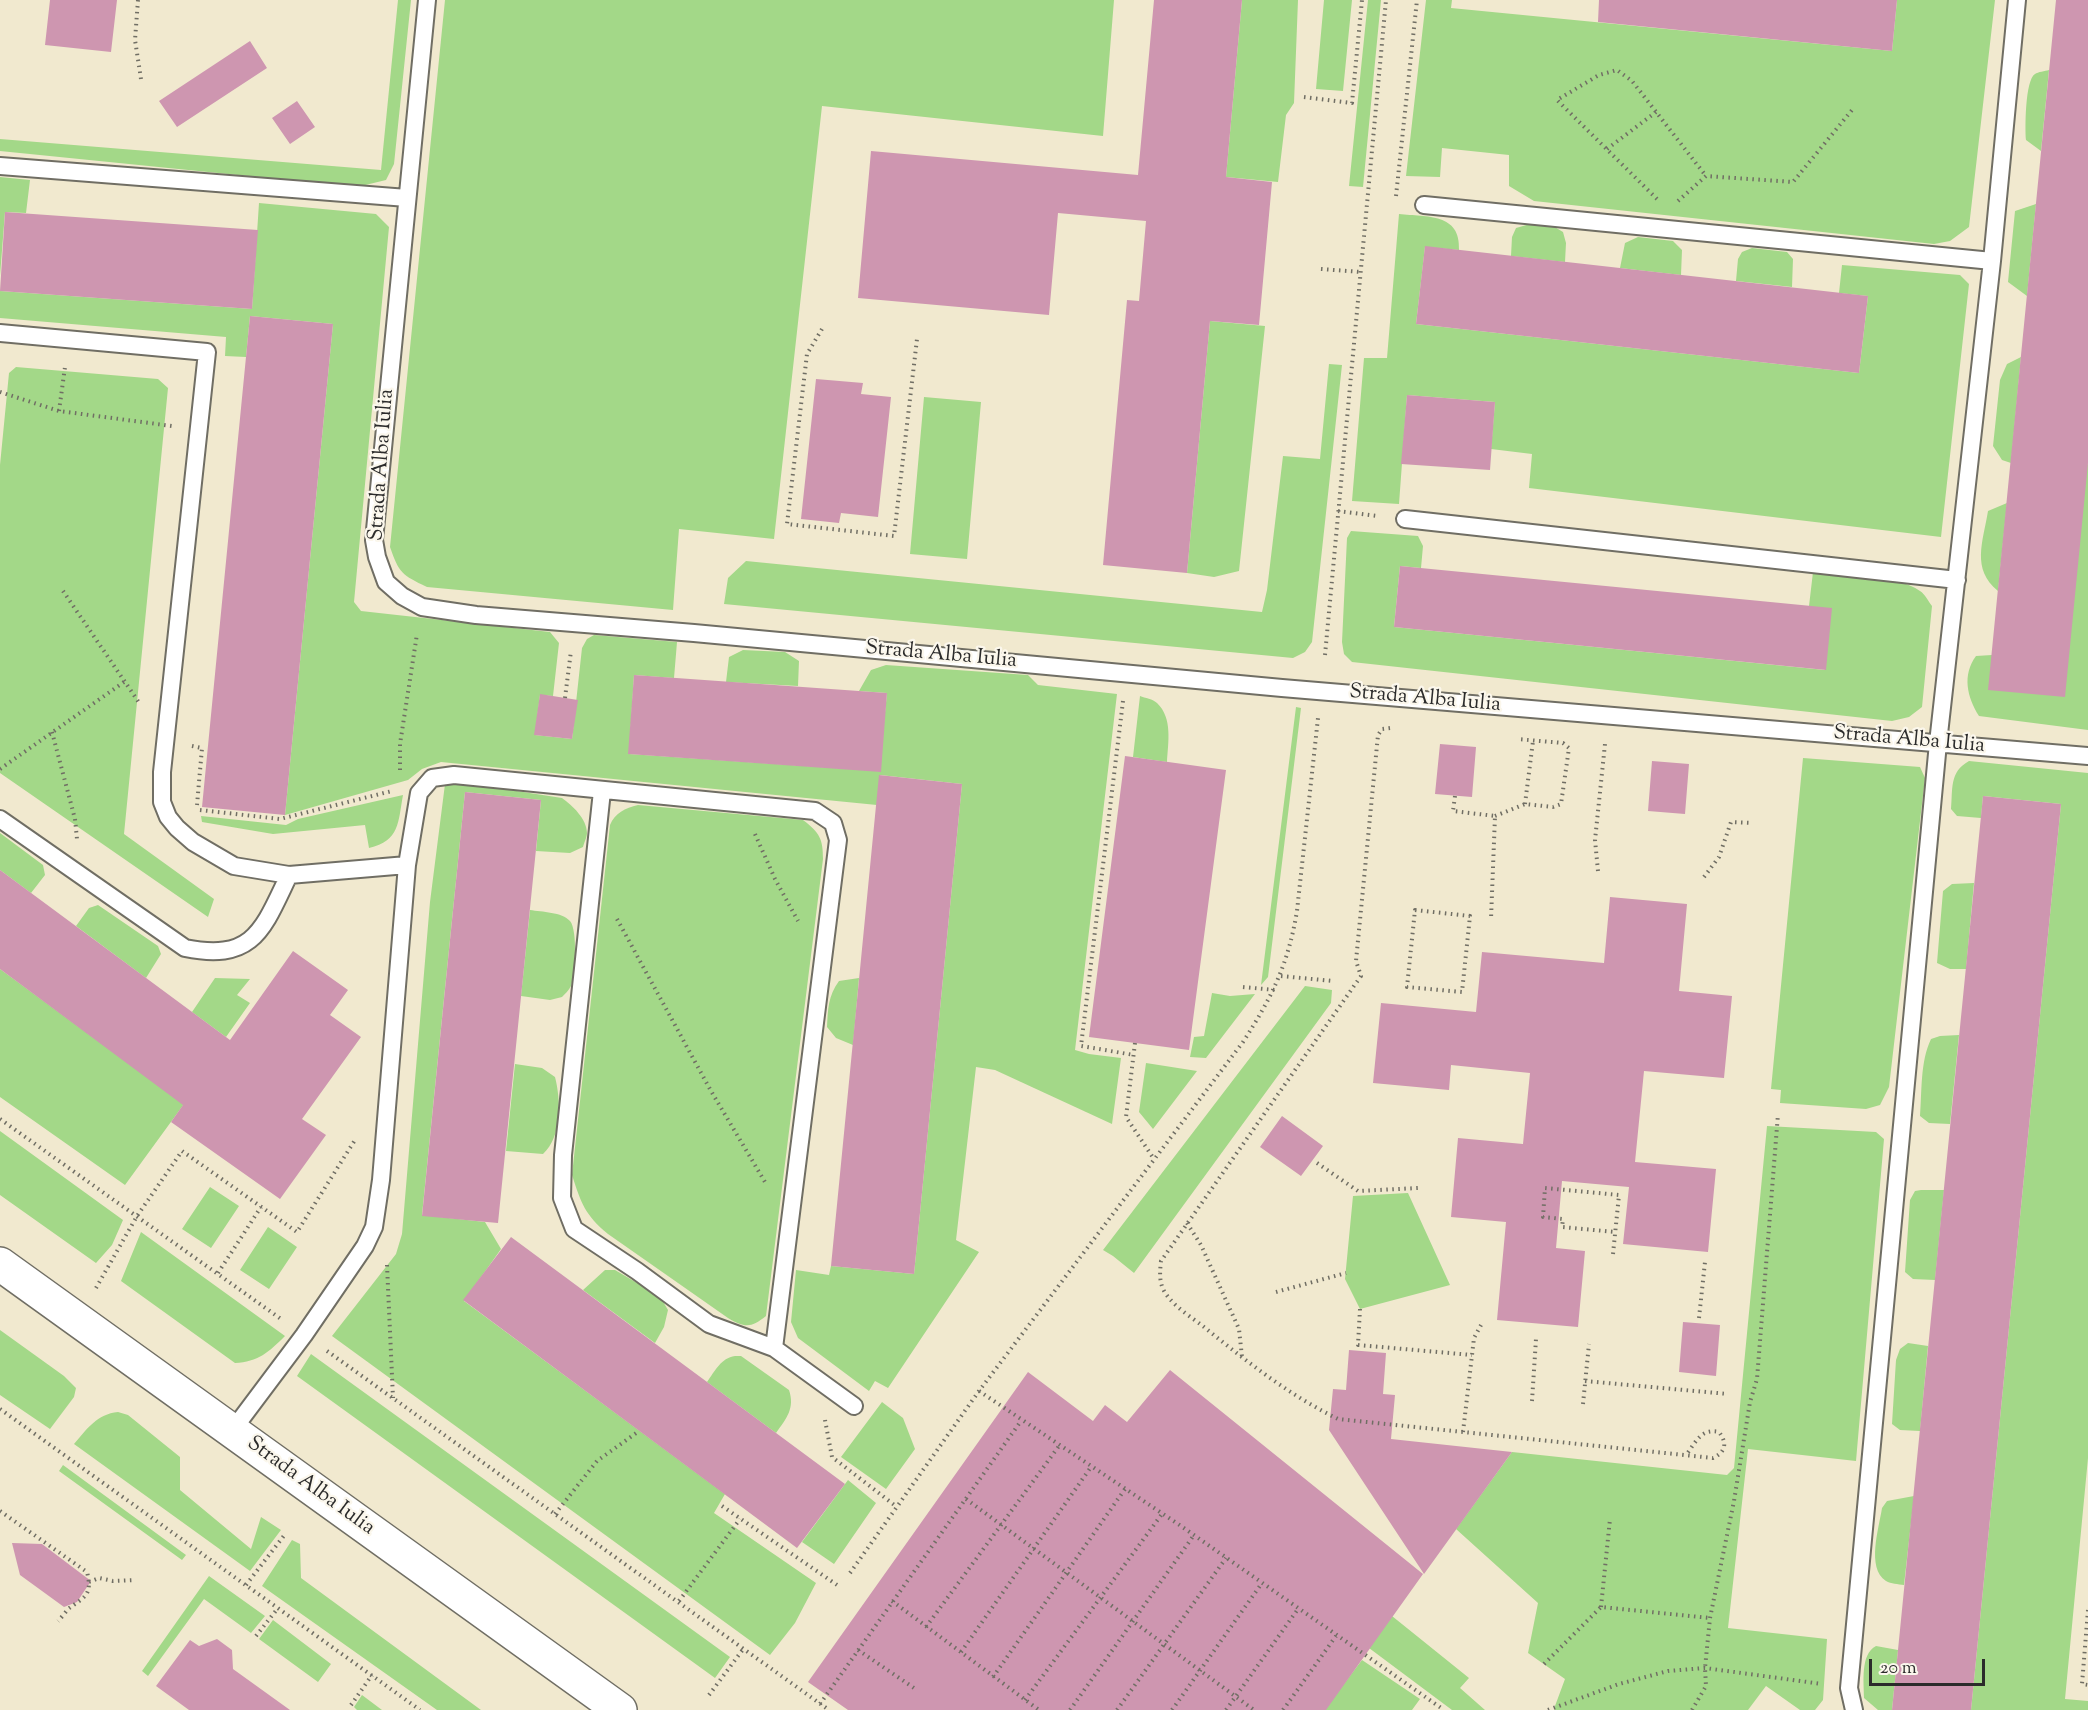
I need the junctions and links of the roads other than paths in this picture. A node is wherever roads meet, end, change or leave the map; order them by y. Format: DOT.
graph roads {
  1 [pos="427,0"];
  2 [pos="2017,0"];
  3 [pos="0,166"];
  4 [pos="407,198"];
  5 [pos="1424,205"];
  6 [pos="1992,261"];
  7 [pos="0,333"];
  8 [pos="1404,519"];
  9 [pos="1957,580"];
  10 [pos="1938,743"];
  11 [pos="2088,756"];
  12 [pos="602,791"];
  13 [pos="0,819"];
  14 [pos="408,865"];
  15 [pos="290,875"];
  16 [pos="0,1264"];
  17 [pos="774,1348"];
  18 [pos="854,1406"];
  19 [pos="231,1431"];
  20 [pos="620,1710"];
  21 [pos="1854,1710"];
  1 -- 4 [label="lane, Strada Alba Iulia"];
  2 -- 6 [label="lane"];
  3 -- 4 [label="lane"];
  4 -- 10 [label="lane, Strada Alba Iulia"];
  5 -- 6 [label="lane"];
  6 -- 9 [label="lane"];
  7 -- 15 [label="lane"];
  8 -- 9 [label="lane"];
  9 -- 10 [label="lane"];
  10 -- 11 [label="lane, Strada Alba Iulia"];
  10 -- 21 [label="lane"];
  12 -- 14 [label="lane"];
  12 -- 17 [label="lane"];
  12 -- 17 [label="lane"];
  13 -- 15 [label="lane"];
  14 -- 15 [label="lane"];
  14 -- 19 [label="lane"];
  16 -- 19 [label="main road, Strada Alba Iulia"];
  17 -- 18 [label="lane"];
  19 -- 20 [label="main road, Strada Alba Iulia"];
}
